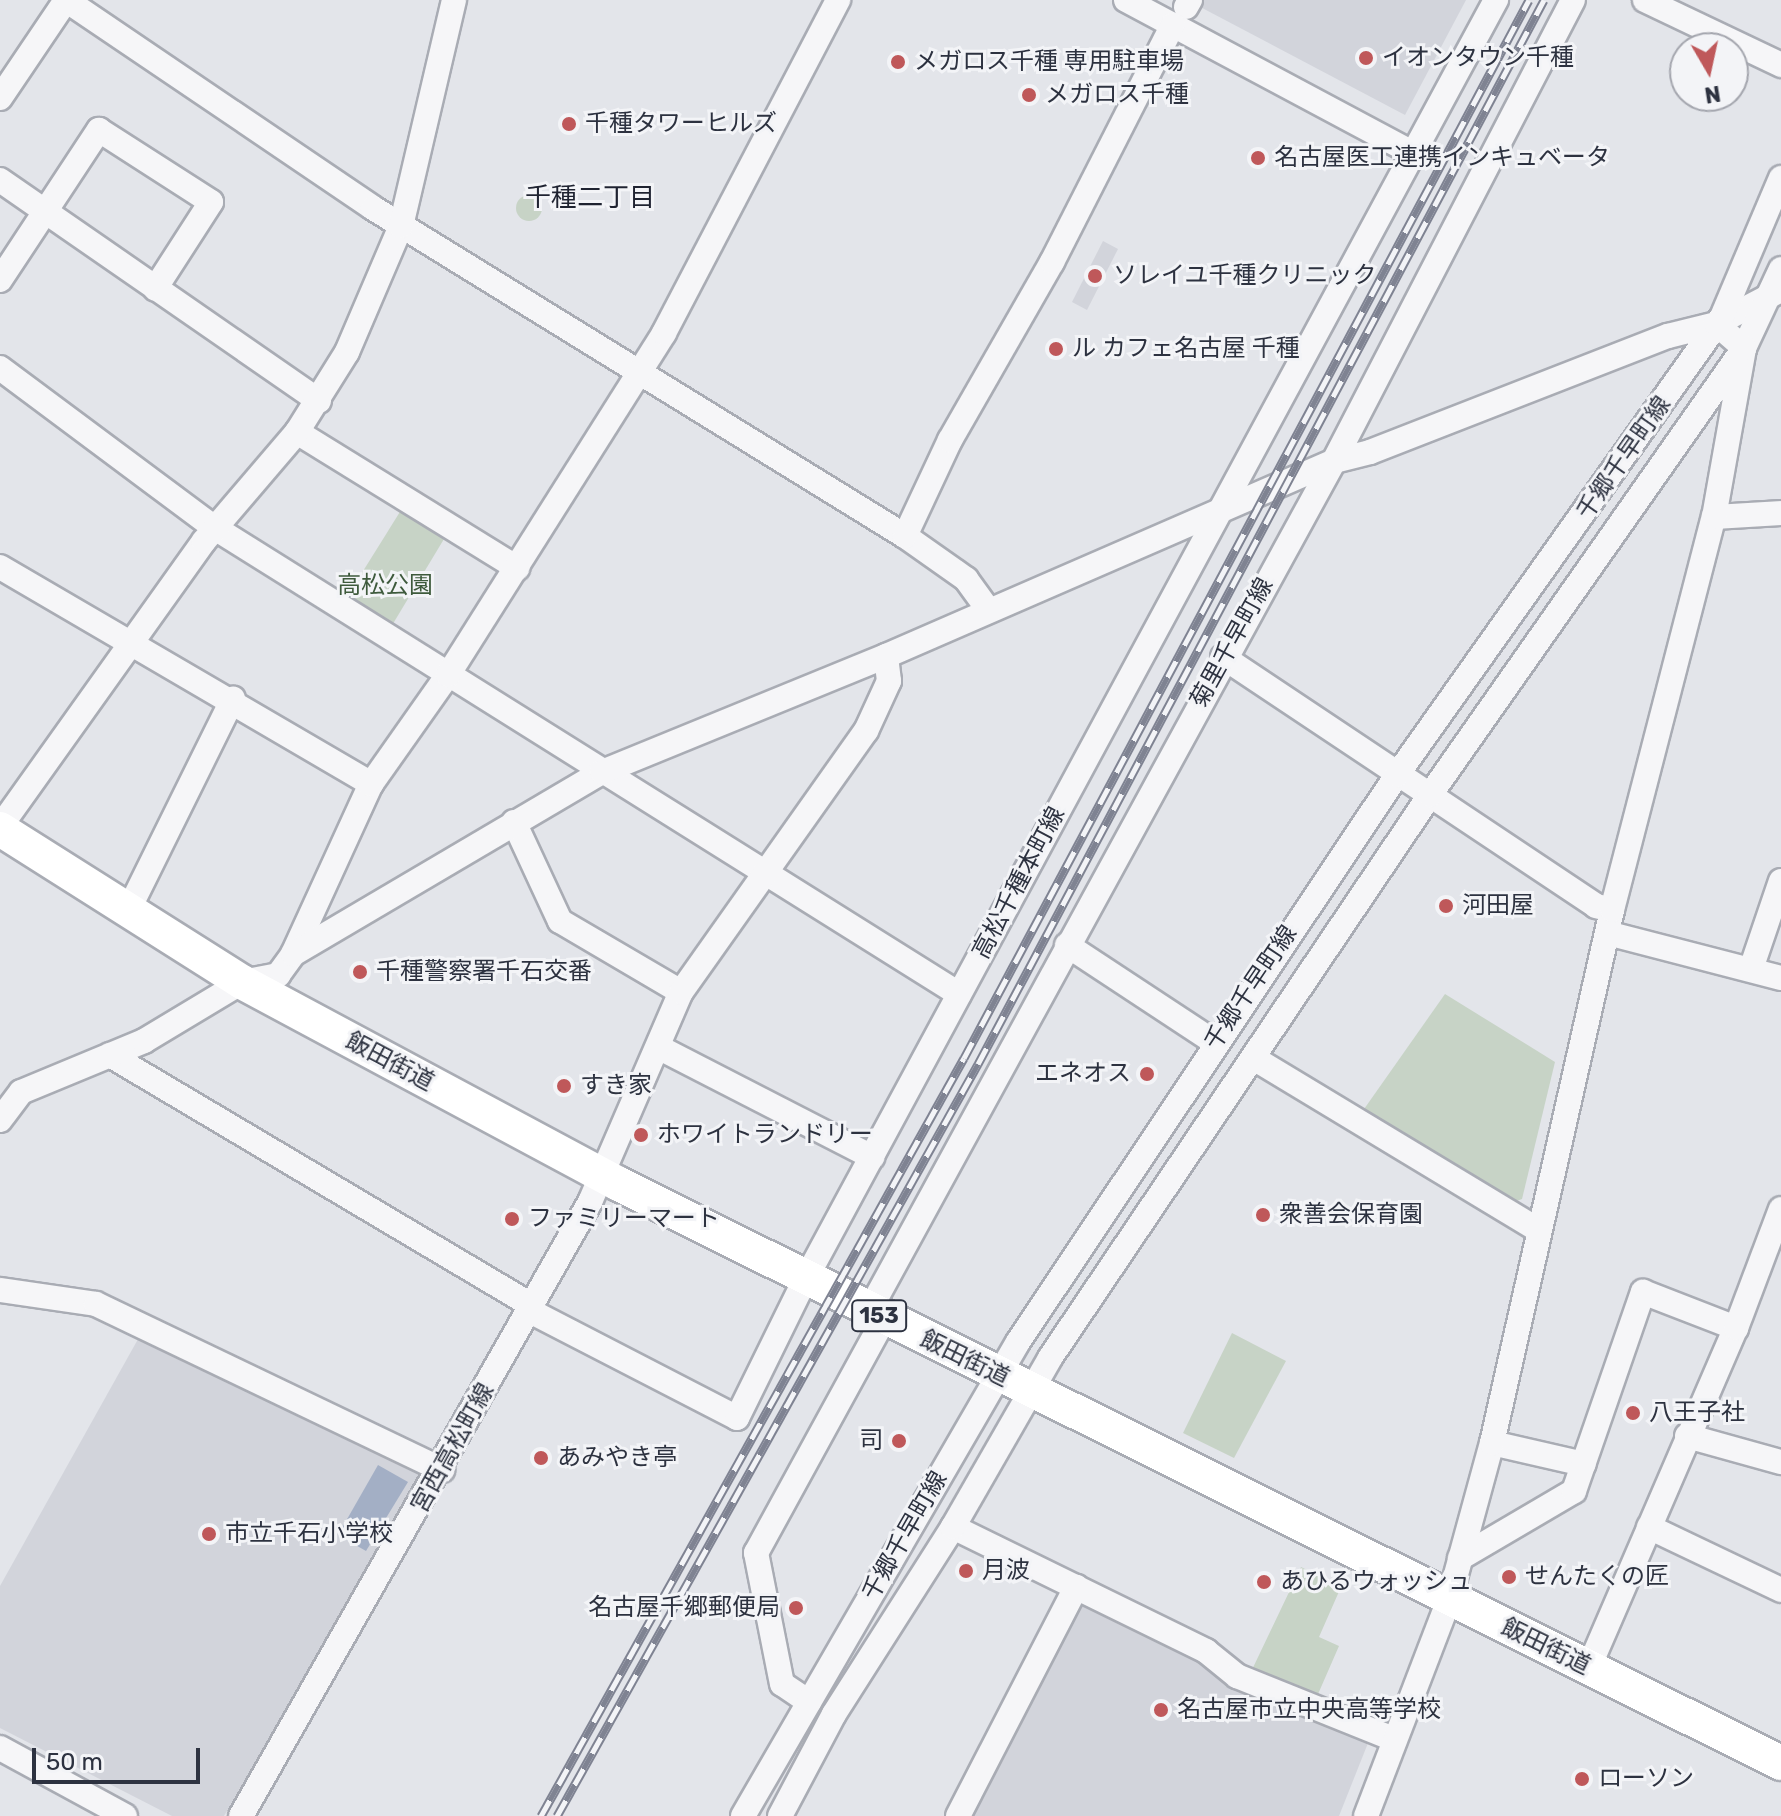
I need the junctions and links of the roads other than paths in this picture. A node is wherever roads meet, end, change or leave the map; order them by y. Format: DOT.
graph roads {
  1 [pos="66,0"];
  2 [pos="454,0"];
  3 [pos="838,0"];
  4 [pos="1126,0"];
  5 [pos="1496,0"];
  6 [pos="1573,0"];
  7 [pos="1645,0"];
  8 [pos="1183,11"];
  9 [pos="1781,65"];
  10 [pos="0,98"];
  11 [pos="1414,154"];
  12 [pos="1781,178"];
  13 [pos="0,180"];
  14 [pos="42,211"];
  15 [pos="401,226"];
  16 [pos="0,280"];
  17 [pos="1778,284"];
  18 [pos="155,289"];
  19 [pos="1716,324"];
  20 [pos="1744,348"];
  21 [pos="0,368"];
  22 [pos="640,372"];
  23 [pos="319,401"];
  24 [pos="297,432"];
  25 [pos="1334,461"];
  26 [pos="1219,513"];
  27 [pos="1781,513"];
  28 [pos="1714,517"];
  29 [pos="215,528"];
  30 [pos="905,536"];
  31 [pos="0,567"];
  32 [pos="517,568"];
  33 [pos="988,609"];
  34 [pos="129,642"];
  35 [pos="886,656"];
  36 [pos="1223,657"];
  37 [pos="448,675"];
  38 [pos="233,699"];
  39 [pos="602,772"];
  40 [pos="1397,775"];
  41 [pos="371,784"];
  42 [pos="1430,795"];
  43 [pos="514,822"];
  44 [pos="0,828"];
  45 [pos="763,875"];
  46 [pos="1781,881"];
  47 [pos="128,911"];
  48 [pos="1612,922"];
  49 [pos="1067,945"];
  50 [pos="293,954"];
  51 [pos="1751,969"];
  52 [pos="1781,978"];
  53 [pos="242,982"];
  54 [pos="681,992"];
  55 [pos="959,994"];
  56 [pos="1214,1042"];
  57 [pos="658,1047"];
  58 [pos="110,1055"];
  59 [pos="1255,1059"];
  60 [pos="0,1120"];
  61 [pos="872,1157"];
  62 [pos="596,1189"];
  63 [pos="1781,1209"];
  64 [pos="1538,1230"];
  65 [pos="812,1267"];
  66 [pos="0,1290"];
  67 [pos="879,1304"];
  68 [pos="531,1308"];
  69 [pos="1736,1328"];
  70 [pos="998,1374"];
  71 [pos="1030,1390"];
  72 [pos="1687,1436"];
  73 [pos="1492,1443"];
  74 [pos="1781,1462"];
  75 [pos="1584,1464"];
  76 [pos="442,1470"];
  77 [pos="953,1527"];
  78 [pos="1649,1527"];
  79 [pos="1460,1558"];
  80 [pos="1076,1587"];
  81 [pos="1781,1590"];
  82 [pos="1449,1600"];
  83 [pos="1589,1667"];
  84 [pos="809,1702"];
  85 [pos="1394,1739"];
  86 [pos="0,1748"];
  87 [pos="1781,1763"];
  88 [pos="785,1814"];
  89 [pos="125,1816"];
  90 [pos="241,1816"];
  91 [pos="743,1816"];
  92 [pos="958,1816"];
  93 [pos="1366,1816"];
  1 -- 10 [label="street"];
  1 -- 15 [label="street"];
  2 -- 15 [label="street"];
  3 -- 22 [label="street"];
  4 -- 8 [label="street"];
  5 -- 11 [label="street, 高松千種本町線"];
  6 -- 25 [label="street, 菊里千早町線"];
  7 -- 9 [label="street"];
  8 -- 11 [label="street"];
  8 -- 30 [label="street"];
  11 -- 26 [label="street, 高松千種本町線"];
  12 -- 19 [label="street, 千郷千早町線"];
  13 -- 14 [label="street"];
  14 -- 16 [label="street"];
  14 -- 18 [label="street"];
  14 -- 18 [label="street"];
  15 -- 22 [label="street"];
  15 -- 23 [label="street"];
  17 -- 19 [label="street"];
  17 -- 20 [label="street, 千郷千早町線"];
  18 -- 23 [label="street"];
  19 -- 20 [label="street"];
  19 -- 25 [label="street"];
  19 -- 40 [label="street, 千郷千早町線"];
  20 -- 28 [label="street"];
  20 -- 42 [label="street, 千郷千早町線"];
  21 -- 29 [label="street"];
  22 -- 30 [label="street"];
  22 -- 32 [label="street"];
  23 -- 24 [label="street"];
  24 -- 29 [label="street"];
  24 -- 32 [label="street"];
  25 -- 26 [label="street"];
  25 -- 36 [label="street, 菊里千早町線"];
  26 -- 33 [label="street"];
  26 -- 55 [label="street, 高松千種本町線"];
  27 -- 28 [label="street"];
  28 -- 48 [label="street"];
  29 -- 34 [label="street"];
  29 -- 37 [label="street"];
  30 -- 33 [label="street"];
  31 -- 34 [label="street"];
  32 -- 37 [label="street"];
  33 -- 35 [label="street"];
  34 -- 38 [label="street"];
  34 -- 44 [label="street"];
  35 -- 39 [label="street"];
  35 -- 45 [label="street, 宮西高松町線"];
  36 -- 40 [label="street"];
  36 -- 49 [label="street, 菊里千早町線"];
  37 -- 39 [label="street"];
  37 -- 41 [label="street"];
  38 -- 41 [label="street"];
  38 -- 47 [label="street"];
  39 -- 43 [label="street"];
  39 -- 45 [label="street"];
  40 -- 42 [label="street"];
  40 -- 56 [label="street, 千郷千早町線"];
  41 -- 50 [label="street"];
  42 -- 48 [label="street"];
  42 -- 59 [label="street, 千郷千早町線"];
  43 -- 50 [label="street"];
  43 -- 54 [label="street"];
  44 -- 47 [label="highway, 飯田街道 / 153"];
  45 -- 54 [label="street, 宮西高松町線"];
  45 -- 55 [label="street"];
  46 -- 51 [label="street"];
  47 -- 53 [label="highway, 飯田街道 / 153"];
  48 -- 51 [label="street"];
  48 -- 64 [label="street"];
  49 -- 56 [label="street"];
  49 -- 67 [label="street, 菊里千早町線"];
  50 -- 53 [label="street"];
  51 -- 52 [label="street"];
  53 -- 58 [label="street"];
  53 -- 62 [label="highway, 飯田街道 / 153"];
  54 -- 57 [label="street, 宮西高松町線"];
  55 -- 61 [label="street, 高松千種本町線"];
  56 -- 70 [label="street, 千郷千早町線"];
  57 -- 61 [label="street"];
  57 -- 62 [label="street, 宮西高松町線"];
  58 -- 60 [label="street"];
  58 -- 68 [label="street"];
  59 -- 64 [label="street"];
  59 -- 71 [label="street, 千郷千早町線"];
  61 -- 65 [label="street, 高松千種本町線"];
  62 -- 65 [label="highway, 飯田街道 / 153"];
  62 -- 68 [label="street, 宮西高松町線"];
  63 -- 69 [label="street"];
  64 -- 73 [label="street"];
  65 -- 67 [label="highway, 飯田街道 / 153"];
  65 -- 68 [label="street, 高松千種本町線"];
  66 -- 76 [label="street"];
  67 -- 70 [label="highway, 飯田街道 / 153"];
  67 -- 84 [label="street, 菊里千早町線"];
  68 -- 76 [label="street, 宮西高松町線"];
  69 -- 72 [label="street"];
  69 -- 75 [label="street"];
  70 -- 71 [label="highway, 飯田街道 / 153"];
  70 -- 84 [label="street, 千郷千早町線"];
  71 -- 77 [label="street, 千郷千早町線"];
  71 -- 82 [label="highway, 飯田街道 / 153"];
  72 -- 74 [label="street"];
  72 -- 78 [label="street"];
  73 -- 75 [label="street"];
  73 -- 79 [label="street"];
  75 -- 79 [label="street"];
  76 -- 90 [label="street, 宮西高松町線"];
  77 -- 80 [label="street"];
  77 -- 88 [label="street, 千郷千早町線"];
  78 -- 81 [label="street"];
  78 -- 83 [label="street"];
  79 -- 82 [label="street"];
  80 -- 85 [label="street"];
  80 -- 92 [label="street"];
  82 -- 83 [label="highway, 飯田街道 / 153"];
  82 -- 85 [label="street"];
  83 -- 87 [label="highway, 飯田街道 / 153"];
  84 -- 91 [label="street, 千郷千早町線"];
  85 -- 93 [label="street"];
  86 -- 89 [label="street"];
}
